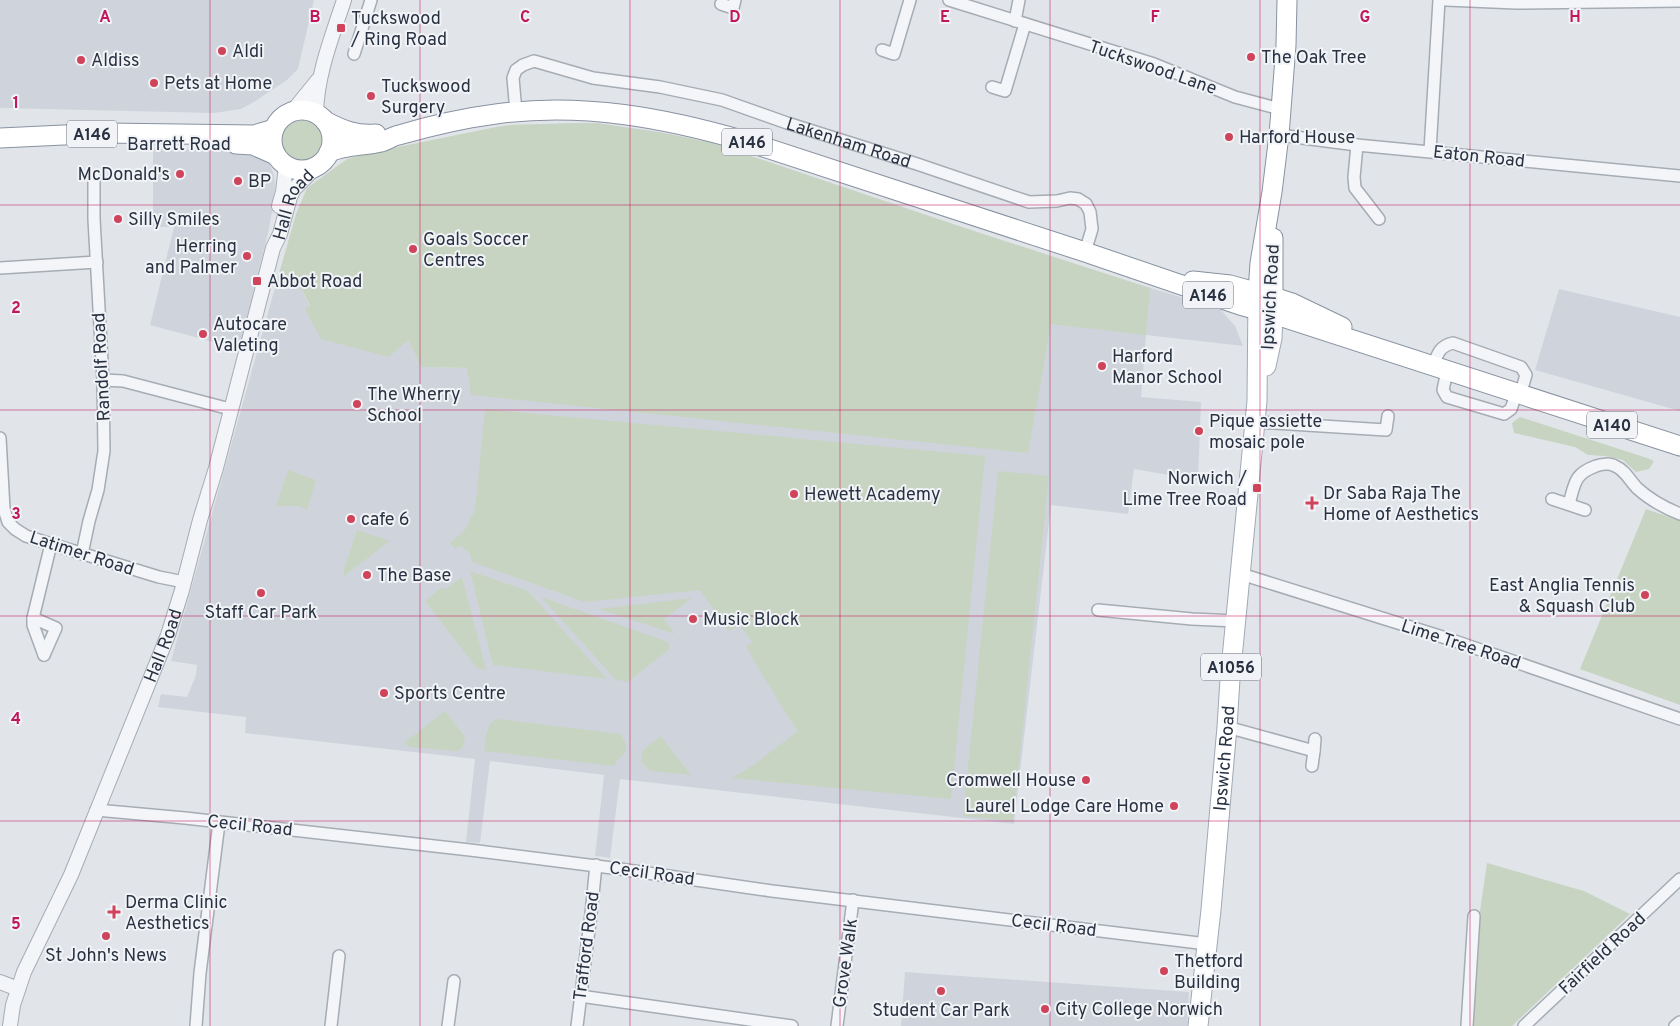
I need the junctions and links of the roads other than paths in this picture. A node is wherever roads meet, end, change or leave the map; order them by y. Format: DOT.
graph roads {
  1 [pos="344,0"];
  2 [pos="371,0"];
  3 [pos="910,0"];
  4 [pos="949,0"];
  5 [pos="1019,0"];
  6 [pos="1287,0"];
  7 [pos="1438,0"];
  8 [pos="1446,0"];
  9 [pos="1680,1"];
  10 [pos="720,4"];
  11 [pos="734,4"];
  12 [pos="745,12"];
  13 [pos="1020,23"];
  14 [pos="882,50"];
  15 [pos="354,54"];
  16 [pos="894,54"];
  17 [pos="906,57"];
  18 [pos="320,78"];
  19 [pos="992,87"];
  20 [pos="1280,109"];
  21 [pos="292,112"];
  22 [pos="516,112"];
  23 [pos="320,117"];
  24 [pos="274,129"];
  25 [pos="398,135"];
  26 [pos="1279,135"];
  27 [pos="0,138"];
  28 [pos="19,138"];
  29 [pos="1357,145"];
  30 [pos="1430,152"];
  31 [pos="324,159"];
  32 [pos="281,160"];
  33 [pos="1680,176"];
  34 [pos="94,177"];
  35 [pos="1379,219"];
  36 [pos="273,248"];
  37 [pos="1085,252"];
  38 [pos="97,262"];
  39 [pos="0,268"];
  40 [pos="1266,304"];
  41 [pos="1440,369"];
  42 [pos="102,380"];
  43 [pos="1518,395"];
  44 [pos="230,409"];
  45 [pos="1388,416"];
  46 [pos="1256,422"];
  47 [pos="0,438"];
  48 [pos="1680,446"];
  49 [pos="1552,499"];
  50 [pos="1569,504"];
  51 [pos="1585,510"];
  52 [pos="1680,514"];
  53 [pos="51,544"];
  54 [pos="82,554"];
  55 [pos="1241,574"];
  56 [pos="184,582"];
  57 [pos="1098,610"];
  58 [pos="33,618"];
  59 [pos="1236,621"];
  60 [pos="1680,719"];
  61 [pos="1227,726"];
  62 [pos="1315,739"];
  63 [pos="1314,751"];
  64 [pos="1312,766"];
  65 [pos="96,810"];
  66 [pos="219,822"];
  67 [pos="596,865"];
  68 [pos="1680,879"];
  69 [pos="854,900"];
  70 [pos="1474,916"];
  71 [pos="1207,944"];
  72 [pos="339,956"];
  73 [pos="454,981"];
  74 [pos="0,982"];
  75 [pos="18,989"];
  76 [pos="580,996"];
  77 [pos="714,1021"];
  78 [pos="1680,1022"];
  79 [pos="10,1026"];
  80 [pos="196,1026"];
  81 [pos="331,1026"];
  82 [pos="448,1026"];
  83 [pos="577,1026"];
  84 [pos="792,1026"];
  85 [pos="837,1026"];
  86 [pos="1198,1026"];
  87 [pos="1467,1026"];
  88 [pos="1524,1026"];
  89 [pos="1675,1026"];
  1 -- 18 [label="street, Hall Road"];
  2 -- 15 [label="street"];
  3 -- 16 [label="street"];
  4 -- 13 [label="street, Tuckswood Lane"];
  5 -- 13 [label="street"];
  6 -- 20 [label="main road, Ipswich Road"];
  7 -- 30 [label="street"];
  8 -- 9 [label="street"];
  10 -- 11 [label="street"];
  11 -- 12 [label="street"];
  13 -- 19 [label="street"];
  13 -- 20 [label="street, Tuckswood Lane"];
  14 -- 16 [label="street"];
  16 -- 17 [label="street"];
  18 -- 21 [label="street, Hall Road"];
  18 -- 23 [label="street, Hall Road"];
  20 -- 26 [label="main road, Ipswich Road"];
  21 -- 23 [label="main road, A146"];
  21 -- 24 [label="main road, Hall Road / A146"];
  22 -- 25 [label="main road, Lakenham Road / A146"];
  22 -- 37 [label="main road, Lakenham Road / A146"];
  22 -- 37 [label="street, Lakenham Road"];
  23 -- 25 [label="main road, Lakenham Road / A146"];
  23 -- 31 [label="main road, Hall Road"];
  24 -- 28 [label="main road, Barrett Road / A146"];
  24 -- 32 [label="main road, Hall Road"];
  25 -- 31 [label="main road, Lakenham Road / A146"];
  26 -- 29 [label="street, Eaton Road"];
  26 -- 40 [label="main road, Ipswich Road"];
  27 -- 28 [label="main road, Barrett Road / A146"];
  28 -- 32 [label="main road, Barrett Road / A146"];
  29 -- 30 [label="street, Eaton Road"];
  29 -- 35 [label="street"];
  30 -- 33 [label="street, Eaton Road"];
  31 -- 32 [label="main road, Hall Road / A146"];
  31 -- 36 [label="street, Hall Road"];
  32 -- 36 [label="street, Hall Road"];
  34 -- 38 [label="street, Randolf Road"];
  36 -- 44 [label="street, Hall Road"];
  37 -- 40 [label="main road, Lakenham Road / A146"];
  38 -- 39 [label="street"];
  38 -- 42 [label="street, Randolf Road"];
  40 -- 41 [label="main road, A140"];
  40 -- 46 [label="main road, Ipswich Road / A1056"];
  41 -- 43 [label="main road, A140"];
  41 -- 43 [label="street"];
  42 -- 44 [label="street"];
  42 -- 54 [label="street, Randolf Road"];
  43 -- 48 [label="main road, A140"];
  44 -- 56 [label="street, Hall Road"];
  45 -- 46 [label="street"];
  46 -- 55 [label="main road, Ipswich Road / A1056"];
  47 -- 53 [label="street, Latimer Road"];
  49 -- 50 [label="street"];
  50 -- 51 [label="street"];
  50 -- 52 [label="street"];
  53 -- 54 [label="street, Latimer Road"];
  53 -- 58 [label="street"];
  54 -- 56 [label="street, Latimer Road"];
  55 -- 59 [label="main road, Ipswich Road / A1056"];
  55 -- 60 [label="street, Lime Tree Road"];
  56 -- 65 [label="street, Hall Road"];
  57 -- 59 [label="street"];
  59 -- 61 [label="main road, Ipswich Road / A1056"];
  61 -- 63 [label="street"];
  61 -- 71 [label="main road, Ipswich Road / A1056"];
  62 -- 63 [label="street"];
  63 -- 64 [label="street"];
  65 -- 66 [label="street, Cecil Road"];
  65 -- 75 [label="street, Hall Road"];
  66 -- 67 [label="street, Cecil Road"];
  66 -- 80 [label="street"];
  67 -- 69 [label="street, Cecil Road"];
  67 -- 76 [label="street, Trafford Road"];
  68 -- 88 [label="street, Fairfield Road"];
  69 -- 71 [label="street, Cecil Road"];
  69 -- 85 [label="street, Grove Walk"];
  70 -- 87 [label="street"];
  71 -- 86 [label="main road, Ipswich Road / A1056"];
  72 -- 81 [label="street"];
  73 -- 82 [label="street"];
  74 -- 75 [label="street"];
  75 -- 79 [label="street, Hall Road"];
  76 -- 77 [label="street"];
  76 -- 83 [label="street, Trafford Road"];
  77 -- 84 [label="street"];
  78 -- 89 [label="street"];
}
